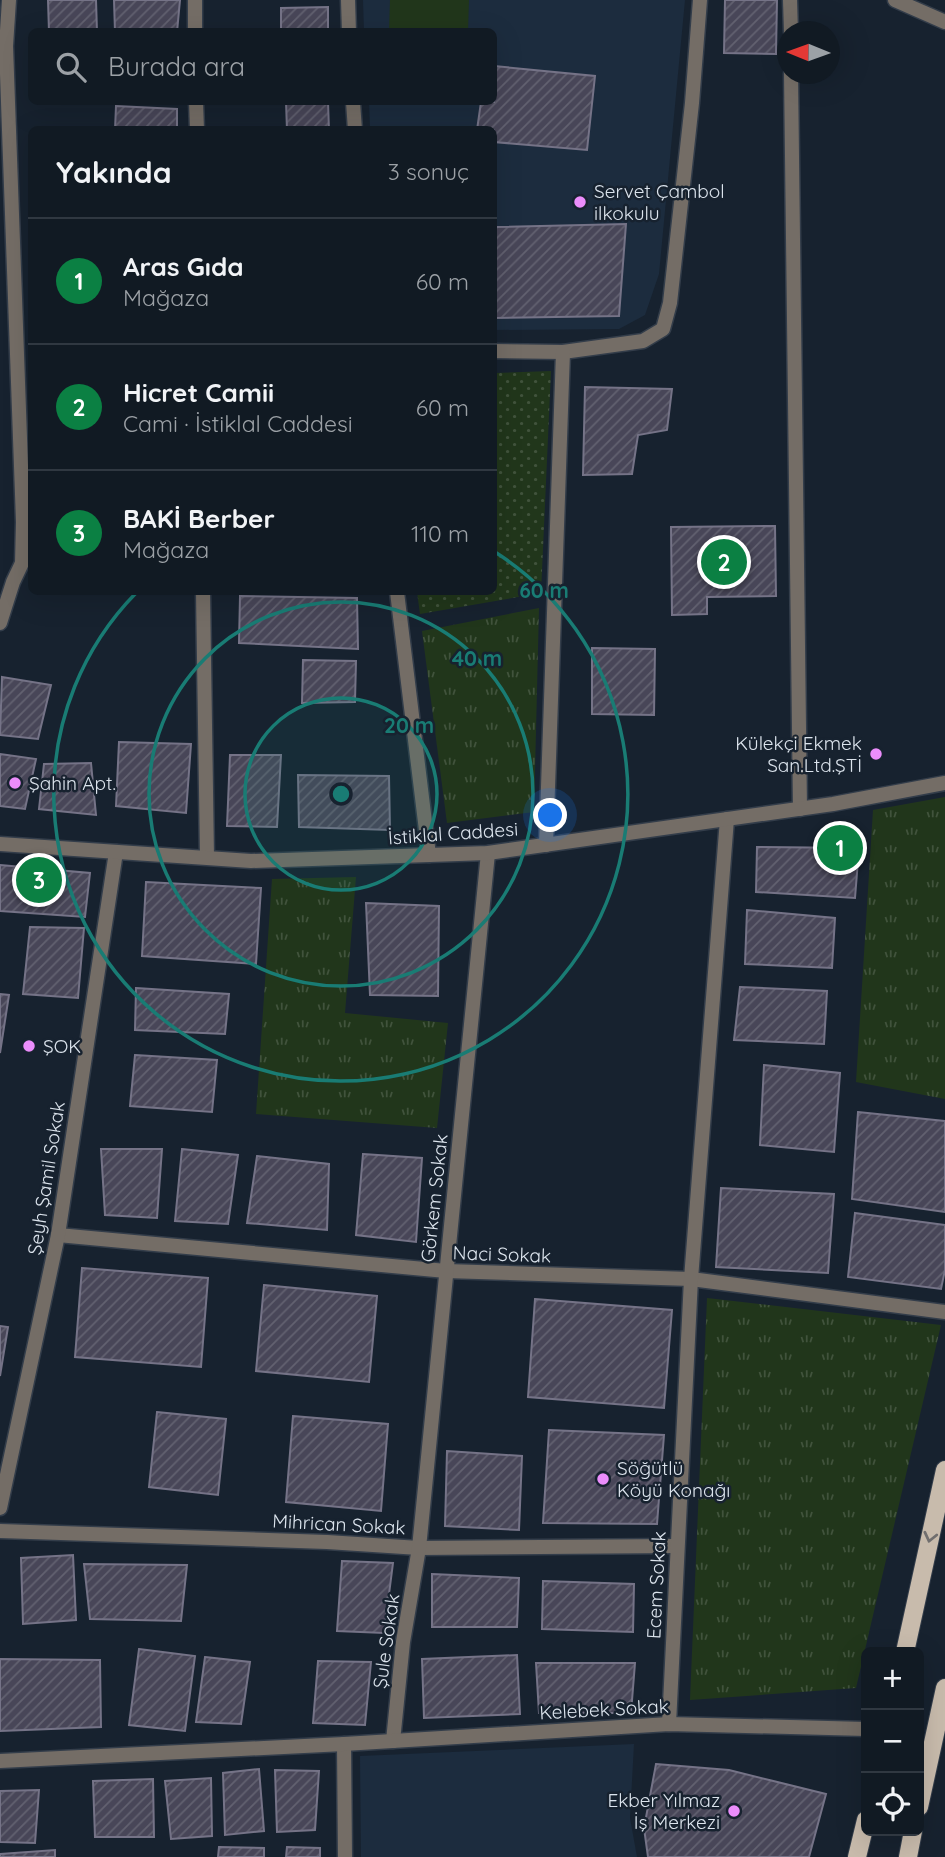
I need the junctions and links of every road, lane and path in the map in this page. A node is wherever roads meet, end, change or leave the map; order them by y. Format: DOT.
graph roads {
  1 [pos="9,0"];
  2 [pos="195,0"];
  3 [pos="348,0"];
  4 [pos="700,0"];
  5 [pos="790,0"];
  6 [pos="895,0"];
  7 [pos="791,21"];
  8 [pos="945,22"];
  9 [pos="195,28"];
  10 [pos="349,28"];
  11 [pos="3,46"];
  12 [pos="791,84"];
  13 [pos="196,105"];
  14 [pos="353,105"];
  15 [pos="197,126"];
  16 [pos="355,126"];
  17 [pos="497,351"];
  18 [pos="563,352"];
  19 [pos="203,595"];
  20 [pos="397,595"];
  21 [pos="0,623"];
  22 [pos="945,783"];
  23 [pos="800,808"];
  24 [pos="727,819"];
  25 [pos="0,844"];
  26 [pos="546,845"];
  27 [pos="116,852"];
  28 [pos="488,853"];
  29 [pos="429,855"];
  30 [pos="207,857"];
  31 [pos="58,1235"];
  32 [pos="446,1271"];
  33 [pos="691,1279"];
  34 [pos="945,1312"];
  35 [pos="945,1470"];
  36 [pos="0,1508"];
  37 [pos="0,1531"];
  38 [pos="677,1546"];
  39 [pos="419,1548"];
  40 [pos="906,1647"];
  41 [pos="945,1688"];
  42 [pos="669,1724"];
  43 [pos="861,1729"];
  44 [pos="393,1741"];
  45 [pos="344,1744"];
  46 [pos="0,1761"];
  47 [pos="924,1784"];
  48 [pos="863,1836"];
  49 [pos="912,1836"];
  50 [pos="345,1857"];
  51 [pos="858,1857"];
  52 [pos="908,1857"];
  1 -- 11 [label="street"];
  2 -- 9 [label="street"];
  3 -- 10 [label="street"];
  4 -- 18 [label="street"];
  5 -- 7 [label="street"];
  6 -- 8 [label="street"];
  11 -- 21 [label="street"];
  12 -- 23 [label="street"];
  13 -- 15 [label="street"];
  14 -- 16 [label="street"];
  17 -- 18 [label="street"];
  18 -- 26 [label="street"];
  19 -- 30 [label="street"];
  20 -- 29 [label="street"];
  22 -- 23 [label="street, İstiklal Caddesi"];
  23 -- 24 [label="street, İstiklal Caddesi"];
  24 -- 26 [label="street, İstiklal Caddesi"];
  24 -- 33 [label="street, Ecem Sokak"];
  25 -- 27 [label="street, İstiklal Caddesi"];
  26 -- 28 [label="street, İstiklal Caddesi"];
  27 -- 30 [label="street, İstiklal Caddesi"];
  27 -- 31 [label="street, Şeyh Şamil Sokak"];
  28 -- 29 [label="street, İstiklal Caddesi"];
  28 -- 32 [label="street, Görkem Sokak"];
  29 -- 30 [label="street, İstiklal Caddesi"];
  31 -- 32 [label="street, Naci Sokak"];
  31 -- 36 [label="street, Şeyh Şamil Sokak"];
  32 -- 33 [label="street, Naci Sokak"];
  32 -- 39 [label="street, Görkem Sokak"];
  33 -- 34 [label="street, Naci Sokak"];
  33 -- 38 [label="street, Ecem Sokak"];
  35 -- 40 [label="main road, one-way"];
  37 -- 39 [label="street, Mihrican Sokak"];
  38 -- 39 [label="street, Mihrican Sokak"];
  38 -- 42 [label="street, Ecem Sokak"];
  39 -- 44 [label="street, Şule Sokak"];
  41 -- 47 [label="main road"];
  42 -- 43 [label="street, Kelebek Sokak"];
  42 -- 44 [label="street, Kelebek Sokak"];
  44 -- 45 [label="street, Kelebek Sokak"];
  45 -- 46 [label="street, Kelebek Sokak"];
  45 -- 50 [label="street"];
  48 -- 51 [label="main road"];
  49 -- 52 [label="main road"];
}
